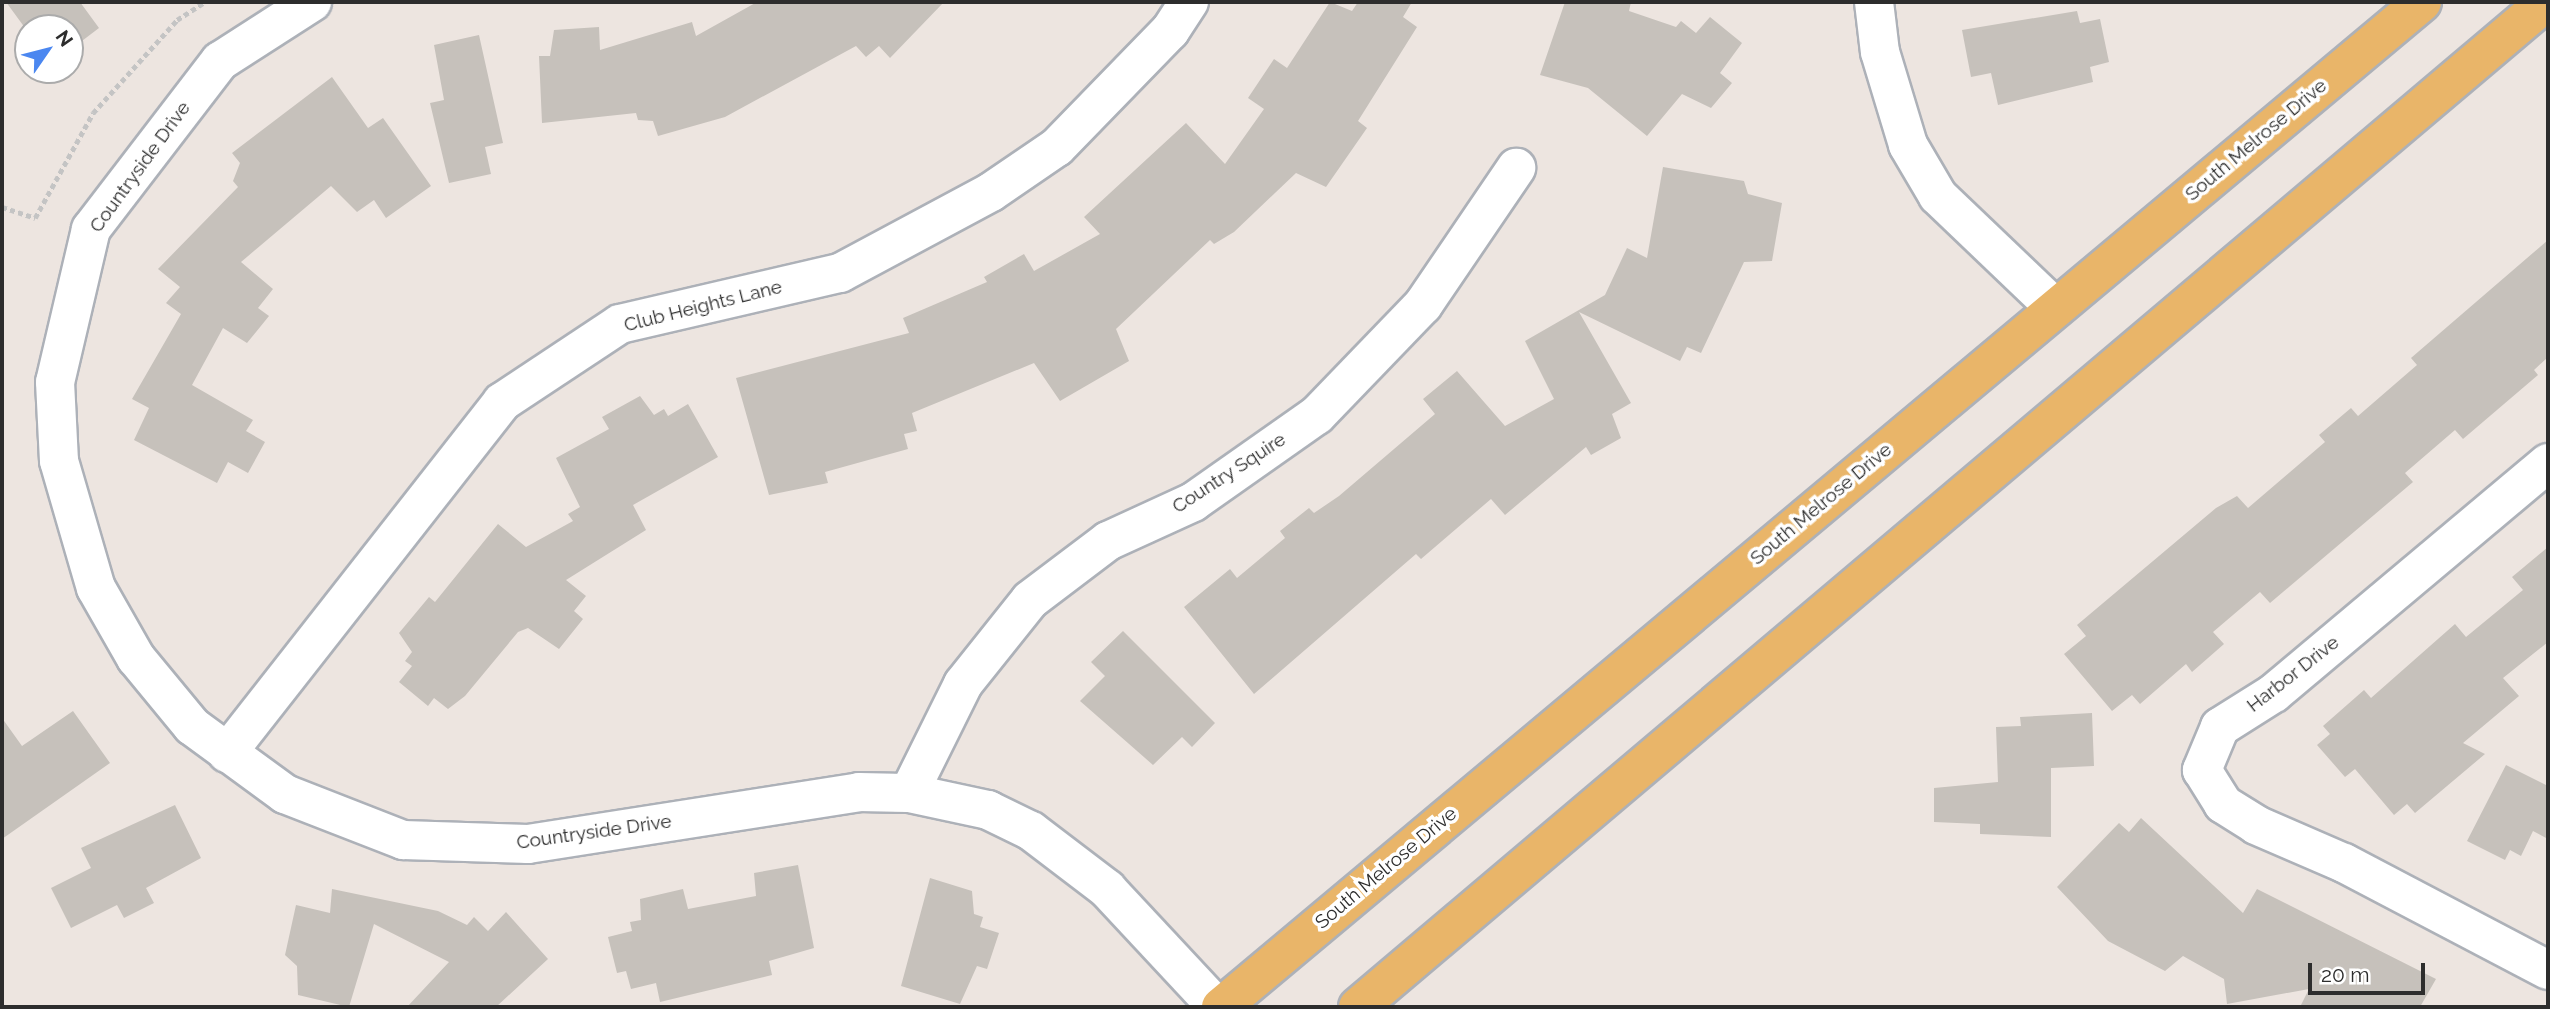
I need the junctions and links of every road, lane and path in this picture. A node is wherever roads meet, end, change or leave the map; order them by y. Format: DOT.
graph roads {
  1 [pos="205,2"];
  2 [pos="312,2"];
  3 [pos="1189,2"];
  4 [pos="1874,2"];
  5 [pos="2422,2"];
  6 [pos="2546,2"];
  7 [pos="1516,168"];
  8 [pos="2,207"];
  9 [pos="2055,308"];
  10 [pos="2548,463"];
  11 [pos="226,754"];
  12 [pos="909,793"];
  13 [pos="2548,970"];
  14 [pos="1219,1007"];
  15 [pos="1358,1007"];
  1 -- 8 [label="path"];
  2 -- 11 [label="street, Countryside Drive"];
  3 -- 11 [label="street, Club Heights Lane"];
  4 -- 9 [label="street"];
  5 -- 9 [label="main road, South Melrose Drive"];
  6 -- 15 [label="main road"];
  7 -- 12 [label="street, Country Squire"];
  9 -- 14 [label="main road, South Melrose Drive"];
  10 -- 13 [label="street, Harbor Drive"];
  11 -- 12 [label="street, Countryside Drive"];
  12 -- 14 [label="street, Countryside Drive"];
}
